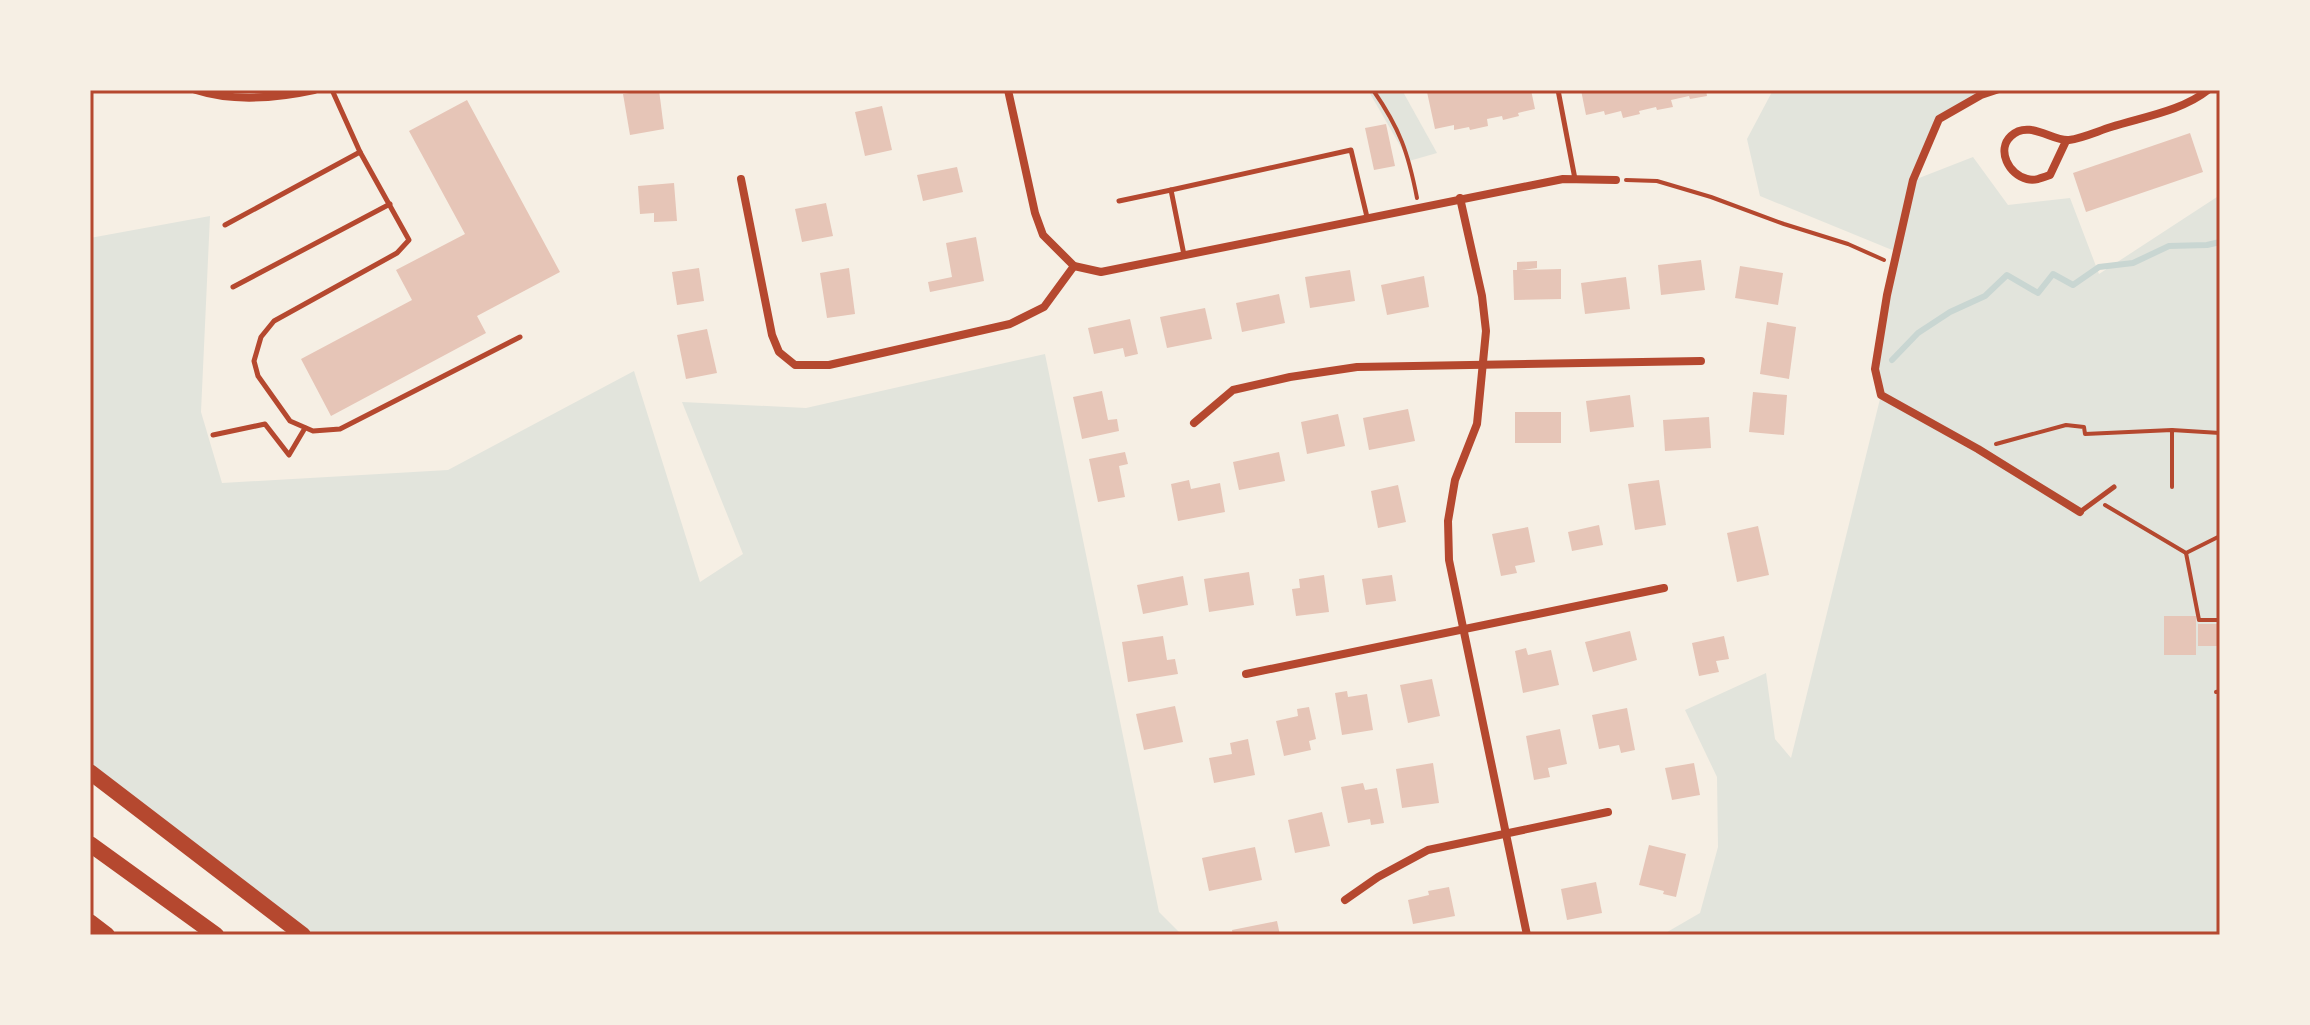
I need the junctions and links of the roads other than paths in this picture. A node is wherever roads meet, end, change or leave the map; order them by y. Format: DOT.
graph roads {
  1 [pos="196,90"];
  2 [pos="314,90"];
  3 [pos="332,90"];
  4 [pos="1008,90"];
  5 [pos="1558,90"];
  6 [pos="1996,90"];
  7 [pos="2208,90"];
  8 [pos="2066,141"];
  9 [pos="360,152"];
  10 [pos="741,179"];
  11 [pos="1575,179"];
  12 [pos="1616,180"];
  13 [pos="1171,190"];
  14 [pos="1460,198"];
  15 [pos="1119,201"];
  16 [pos="390,204"];
  17 [pos="1367,217"];
  18 [pos="225,225"];
  19 [pos="1184,255"];
  20 [pos="1074,266"];
  21 [pos="233,287"];
  22 [pos="520,337"];
  23 [pos="1701,361"];
  24 [pos="1483,364"];
  25 [pos="1194,423"];
  26 [pos="305,428"];
  27 [pos="213,435"];
  28 [pos="2114,487"];
  29 [pos="2080,512"];
  30 [pos="1664,588"];
  31 [pos="1464,629"];
  32 [pos="1246,674"];
  33 [pos="90,774"];
  34 [pos="1608,812"];
  35 [pos="1506,833"];
  36 [pos="90,844"];
  37 [pos="1345,900"];
  38 [pos="90,922"];
  39 [pos="107,935"];
  40 [pos="216,935"];
  41 [pos="303,935"];
  42 [pos="1527,935"];
  1 -- 2 [label="street"];
  3 -- 9 [label="lane"];
  4 -- 20 [label="street"];
  5 -- 11 [label="lane"];
  6 -- 29 [label="street"];
  7 -- 8 [label="street"];
  8 -- 8 [label="street"];
  9 -- 16 [label="lane"];
  9 -- 18 [label="lane"];
  10 -- 20 [label="street"];
  11 -- 12 [label="street"];
  11 -- 14 [label="street"];
  13 -- 15 [label="lane"];
  13 -- 17 [label="lane"];
  13 -- 19 [label="lane"];
  14 -- 17 [label="street"];
  14 -- 24 [label="street"];
  16 -- 21 [label="lane"];
  16 -- 26 [label="lane"];
  17 -- 19 [label="street"];
  19 -- 20 [label="street"];
  22 -- 26 [label="lane"];
  23 -- 24 [label="street"];
  24 -- 25 [label="street"];
  24 -- 31 [label="street"];
  26 -- 27 [label="lane"];
  28 -- 29 [label="lane"];
  30 -- 31 [label="street"];
  31 -- 32 [label="street"];
  31 -- 35 [label="street"];
  33 -- 41 [label="highway"];
  34 -- 35 [label="street"];
  35 -- 37 [label="street"];
  35 -- 42 [label="street"];
  36 -- 40 [label="highway"];
  38 -- 39 [label="highway"];
}
